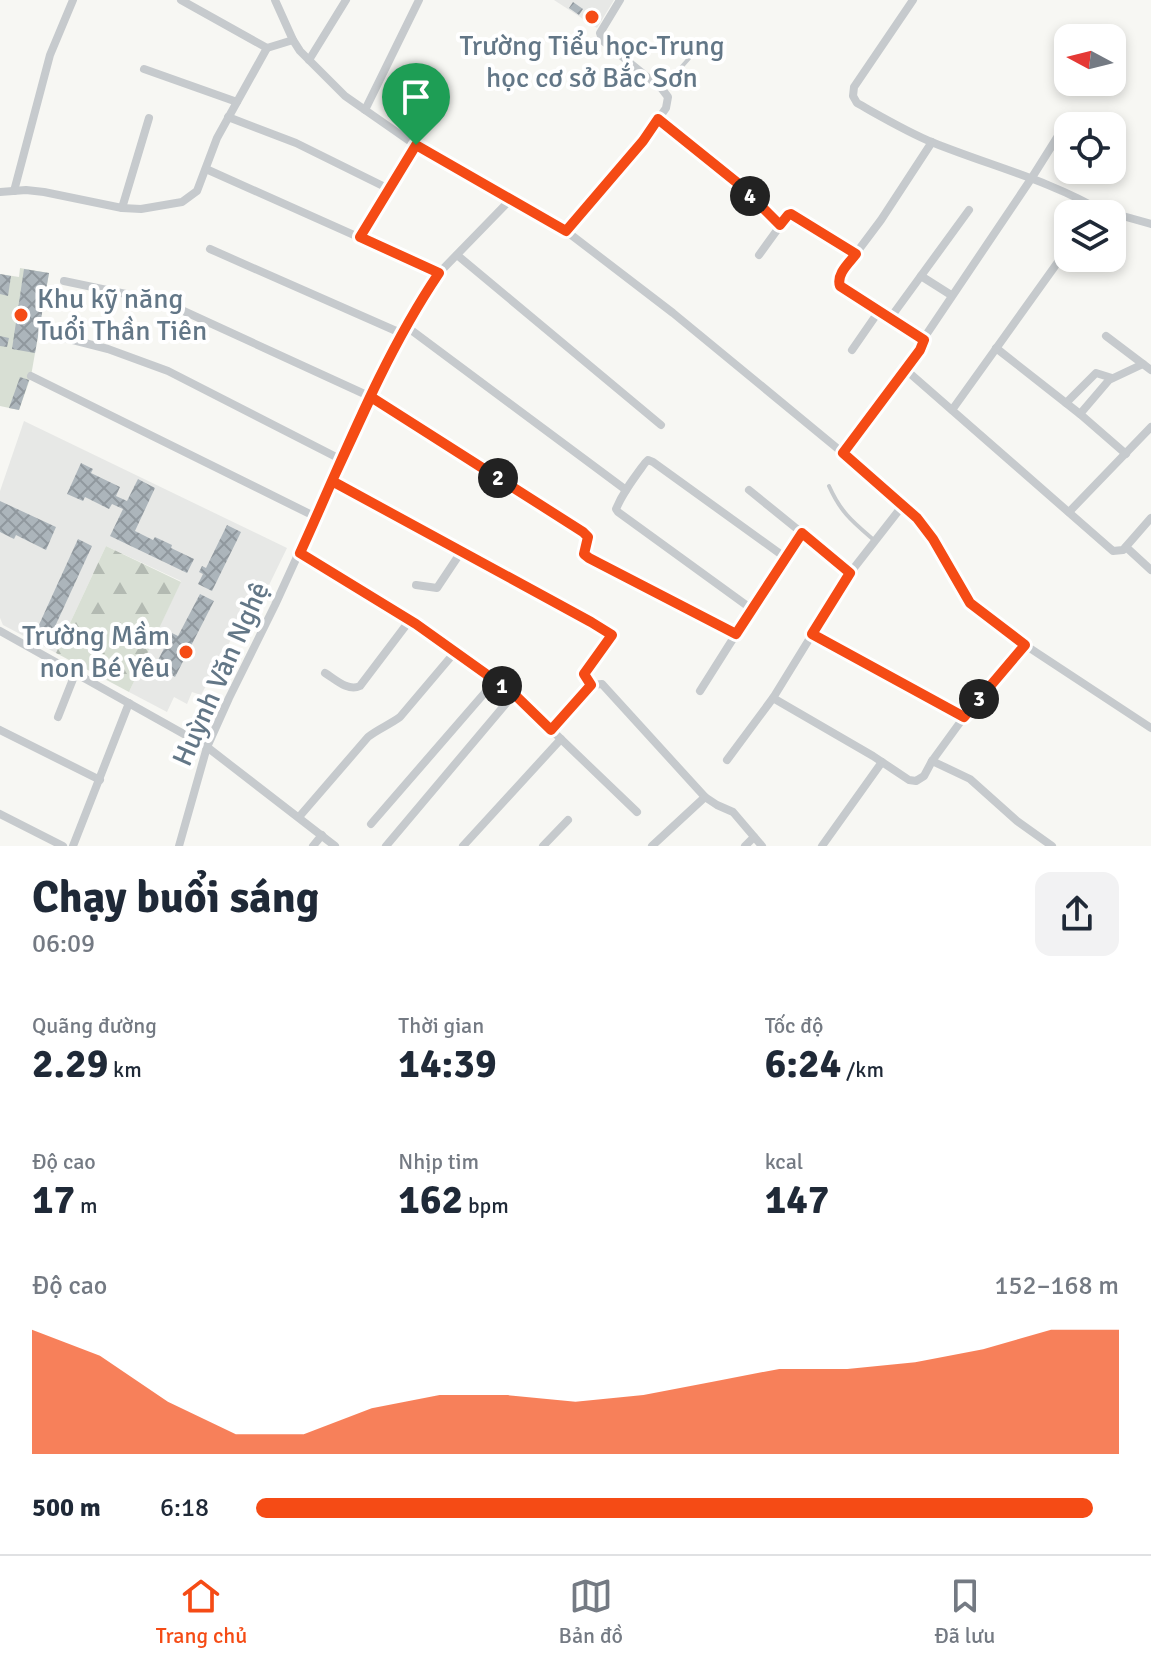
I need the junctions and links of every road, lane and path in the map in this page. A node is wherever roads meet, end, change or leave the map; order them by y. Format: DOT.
graph roads {
  1 [pos="73,0"];
  2 [pos="181,0"];
  3 [pos="275,0"];
  4 [pos="346,0"];
  5 [pos="419,0"];
  6 [pos="620,0"];
  7 [pos="913,0"];
  8 [pos="293,40"];
  9 [pos="267,48"];
  10 [pos="692,55"];
  11 [pos="309,60"];
  12 [pos="144,69"];
  13 [pos="662,89"];
  14 [pos="237,102"];
  15 [pos="365,110"];
  16 [pos="228,117"];
  17 [pos="149,118"];
  18 [pos="658,119"];
  19 [pos="932,142"];
  20 [pos="1054,142"];
  21 [pos="416,145"];
  22 [pos="206,169"];
  23 [pos="1031,179"];
  24 [pos="389,189"];
  25 [pos="14,191"];
  26 [pos="0,192"];
  27 [pos="511,199"];
  28 [pos="1081,200"];
  29 [pos="122,208"];
  30 [pos="969,210"];
  31 [pos="1126,216"];
  32 [pos="1151,224"];
  33 [pos="780,225"];
  34 [pos="566,231"];
  35 [pos="360,237"];
  36 [pos="210,249"];
  37 [pos="856,254"];
  38 [pos="457,255"];
  39 [pos="759,255"];
  40 [pos="1054,267"];
  41 [pos="439,273"];
  42 [pos="921,276"];
  43 [pos="64,281"];
  44 [pos="951,295"];
  45 [pos="879,311"];
  46 [pos="888,317"];
  47 [pos="405,330"];
  48 [pos="1106,336"];
  49 [pos="65,338"];
  50 [pos="924,340"];
  51 [pos="996,348"];
  52 [pos="852,350"];
  53 [pos="1147,367"];
  54 [pos="906,370"];
  55 [pos="31,376"];
  56 [pos="1112,378"];
  57 [pos="371,397"];
  58 [pos="1066,403"];
  59 [pos="952,410"];
  60 [pos="1080,414"];
  61 [pos="661,425"];
  62 [pos="1151,427"];
  63 [pos="843,453"];
  64 [pos="1126,454"];
  65 [pos="342,460"];
  66 [pos="332,481"];
  67 [pos="829,486"];
  68 [pos="626,490"];
  69 [pos="749,490"];
  70 [pos="903,505"];
  71 [pos="1069,512"];
  72 [pos="316,517"];
  73 [pos="1151,518"];
  74 [pos="802,533"];
  75 [pos="875,541"];
  76 [pos="1126,547"];
  77 [pos="461,552"];
  78 [pos="300,553"];
  79 [pos="786,558"];
  80 [pos="1151,570"];
  81 [pos="850,573"];
  82 [pos="416,585"];
  83 [pos="753,610"];
  84 [pos="410,620"];
  85 [pos="0,631"];
  86 [pos="736,634"];
  87 [pos="812,634"];
  88 [pos="1025,645"];
  89 [pos="455,652"];
  90 [pos="325,673"];
  91 [pos="75,674"];
  92 [pos="495,681"];
  93 [pos="591,685"];
  94 [pos="700,691"];
  95 [pos="514,694"];
  96 [pos="773,698"];
  97 [pos="129,703"];
  98 [pos="58,717"];
  99 [pos="964,717"];
  100 [pos="1151,728"];
  101 [pos="0,730"];
  102 [pos="551,730"];
  103 [pos="561,739"];
  104 [pos="207,747"];
  105 [pos="727,760"];
  106 [pos="932,761"];
  107 [pos="882,762"];
  108 [pos="100,780"];
  109 [pos="705,797"];
  110 [pos="637,812"];
  111 [pos="0,814"];
  112 [pos="299,817"];
  113 [pos="568,820"];
  114 [pos="371,824"];
  115 [pos="322,835"];
  116 [pos="754,837"];
  117 [pos="63,846"];
  118 [pos="73,846"];
  119 [pos="179,846"];
  120 [pos="313,846"];
  121 [pos="335,846"];
  122 [pos="386,846"];
  123 [pos="463,846"];
  124 [pos="543,846"];
  125 [pos="652,846"];
  126 [pos="745,846"];
  127 [pos="762,846"];
  128 [pos="822,846"];
  129 [pos="1052,846"];
  1 -- 25 [label="street"];
  2 -- 9 [label="street"];
  3 -- 8 [label="street"];
  4 -- 11 [label="street"];
  5 -- 15 [label="street"];
  6 -- 13 [label="street"];
  7 -- 19 [label="street"];
  8 -- 9 [label="street"];
  8 -- 11 [label="street"];
  9 -- 14 [label="street"];
  10 -- 13 [label="lane"];
  11 -- 15 [label="street"];
  12 -- 14 [label="street"];
  13 -- 18 [label="street"];
  14 -- 16 [label="street"];
  15 -- 21 [label="street"];
  16 -- 22 [label="street"];
  16 -- 24 [label="street"];
  17 -- 29 [label="street"];
  18 -- 33 [label="street"];
  18 -- 34 [label="street"];
  19 -- 23 [label="street"];
  19 -- 37 [label="street"];
  20 -- 23 [label="street"];
  21 -- 24 [label="street"];
  21 -- 27 [label="street"];
  22 -- 29 [label="street"];
  22 -- 35 [label="street"];
  23 -- 28 [label="street"];
  23 -- 44 [label="street"];
  24 -- 35 [label="street"];
  25 -- 26 [label="street"];
  25 -- 29 [label="street"];
  27 -- 34 [label="street"];
  27 -- 38 [label="street, Huỳnh Văn Nghệ"];
  30 -- 42 [label="street"];
  31 -- 32 [label="street"];
  33 -- 37 [label="street"];
  33 -- 39 [label="street"];
  34 -- 63 [label="street"];
  35 -- 41 [label="street"];
  36 -- 47 [label="street"];
  37 -- 45 [label="street"];
  38 -- 41 [label="street, Huỳnh Văn Nghệ"];
  38 -- 61 [label="street"];
  40 -- 51 [label="street"];
  41 -- 47 [label="street, Huỳnh Văn Nghệ"];
  42 -- 44 [label="street"];
  42 -- 46 [label="street"];
  43 -- 57 [label="street"];
  44 -- 50 [label="street"];
  45 -- 46 [label="street"];
  45 -- 52 [label="street"];
  46 -- 50 [label="street"];
  47 -- 57 [label="street, Huỳnh Văn Nghệ"];
  47 -- 68 [label="street"];
  48 -- 53 [label="street"];
  49 -- 65 [label="street"];
  50 -- 54 [label="street"];
  51 -- 58 [label="street"];
  51 -- 59 [label="street"];
  53 -- 56 [label="street"];
  54 -- 59 [label="street"];
  54 -- 63 [label="street"];
  55 -- 72 [label="street"];
  56 -- 58 [label="street"];
  56 -- 60 [label="street"];
  57 -- 65 [label="street, Huỳnh Văn Nghệ"];
  57 -- 86 [label="street"];
  58 -- 60 [label="street"];
  59 -- 71 [label="street"];
  60 -- 64 [label="street"];
  62 -- 64 [label="street"];
  63 -- 70 [label="street"];
  64 -- 71 [label="street"];
  65 -- 66 [label="street, Huỳnh Văn Nghệ"];
  66 -- 72 [label="street, Huỳnh Văn Nghệ"];
  66 -- 77 [label="street"];
  67 -- 75 [label="lane"];
  68 -- 79 [label="street"];
  68 -- 83 [label="street"];
  69 -- 74 [label="street"];
  70 -- 75 [label="street"];
  70 -- 88 [label="street"];
  71 -- 76 [label="street"];
  72 -- 78 [label="street, Huỳnh Văn Nghệ"];
  73 -- 76 [label="street"];
  74 -- 79 [label="street"];
  74 -- 81 [label="street"];
  75 -- 81 [label="street"];
  76 -- 80 [label="street"];
  77 -- 82 [label="street"];
  77 -- 93 [label="street"];
  78 -- 84 [label="street"];
  78 -- 104 [label="street, Huỳnh Văn Nghệ"];
  79 -- 83 [label="street"];
  81 -- 87 [label="street"];
  83 -- 86 [label="street"];
  84 -- 89 [label="street"];
  84 -- 90 [label="street"];
  85 -- 91 [label="street"];
  86 -- 94 [label="street"];
  87 -- 96 [label="street"];
  87 -- 99 [label="street"];
  88 -- 99 [label="street"];
  88 -- 100 [label="street"];
  89 -- 92 [label="street"];
  89 -- 112 [label="street"];
  91 -- 97 [label="street"];
  91 -- 98 [label="street"];
  92 -- 95 [label="street"];
  92 -- 114 [label="street"];
  93 -- 102 [label="street"];
  93 -- 109 [label="street"];
  95 -- 102 [label="street"];
  95 -- 122 [label="street"];
  96 -- 105 [label="street"];
  96 -- 107 [label="street"];
  97 -- 104 [label="street"];
  97 -- 108 [label="street"];
  99 -- 106 [label="street"];
  101 -- 108 [label="street"];
  102 -- 103 [label="street"];
  103 -- 110 [label="street"];
  103 -- 123 [label="street"];
  104 -- 112 [label="street"];
  104 -- 119 [label="street, Huỳnh Văn Nghệ"];
  106 -- 107 [label="street"];
  106 -- 129 [label="street"];
  107 -- 128 [label="street"];
  108 -- 118 [label="street"];
  109 -- 116 [label="street"];
  109 -- 125 [label="street"];
  111 -- 117 [label="street"];
  112 -- 115 [label="street"];
  113 -- 124 [label="street"];
  115 -- 120 [label="street"];
  115 -- 121 [label="street"];
  116 -- 126 [label="street"];
  116 -- 127 [label="street"];
}
